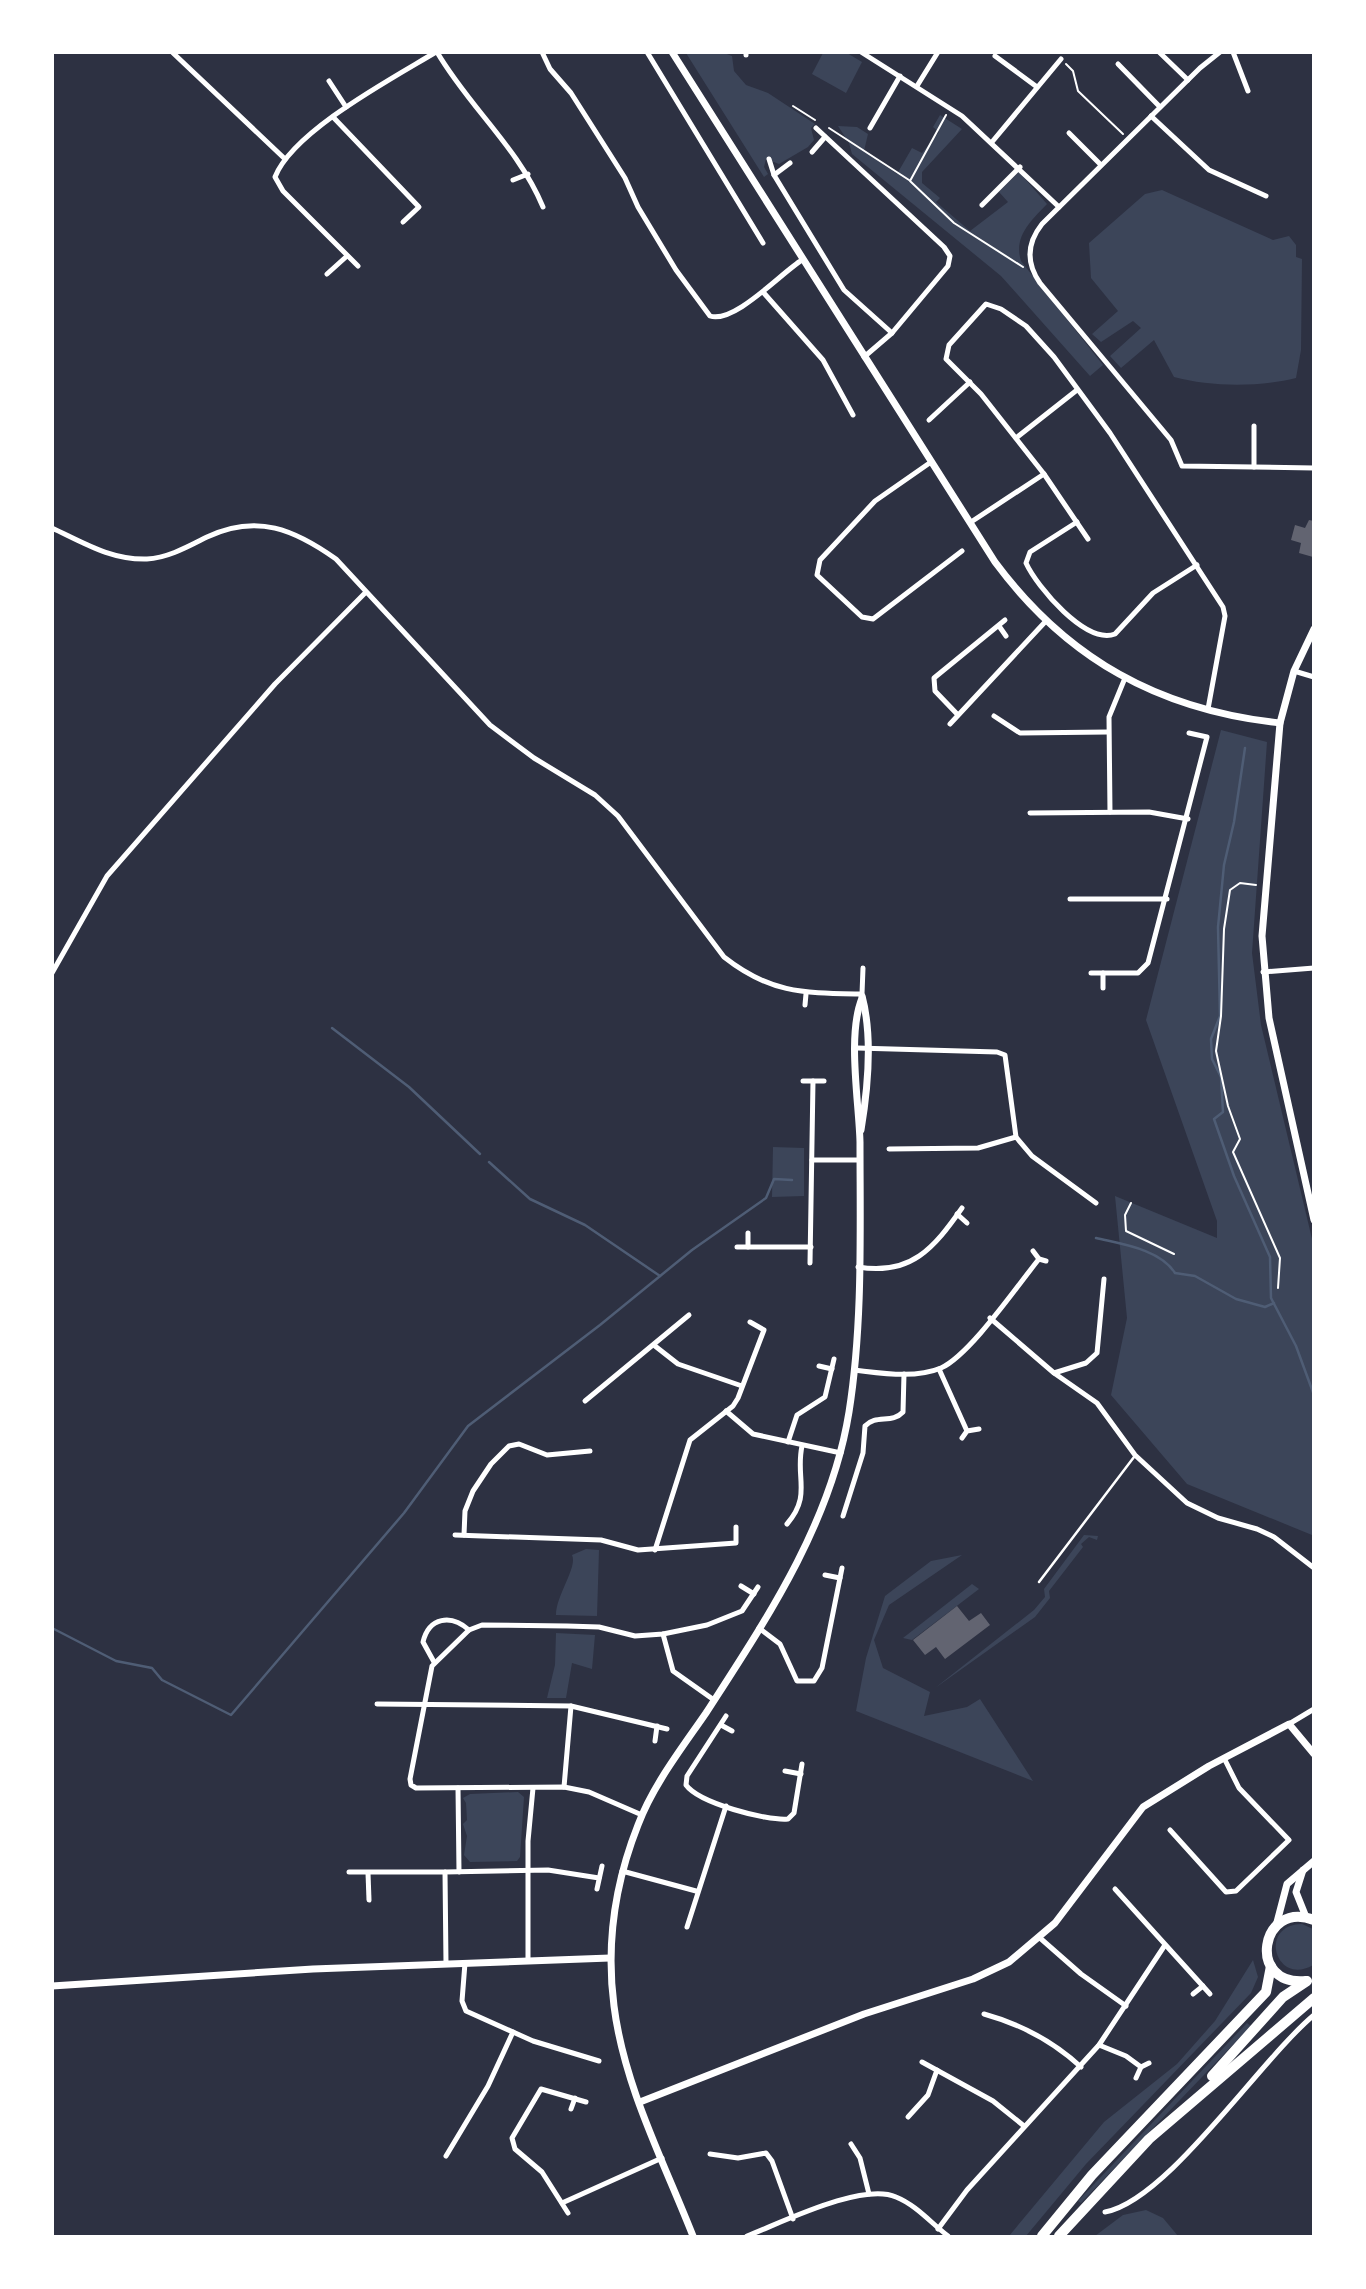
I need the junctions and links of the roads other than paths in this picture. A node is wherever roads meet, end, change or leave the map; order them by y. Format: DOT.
graph roads {
  1 [pos="172,52"];
  2 [pos="436,52"];
  3 [pos="542,52"];
  4 [pos="647,52"];
  5 [pos="672,52"];
  6 [pos="861,52"];
  7 [pos="938,52"];
  8 [pos="1158,52"];
  9 [pos="1220,52"];
  10 [pos="1233,52"];
  11 [pos="995,56"];
  12 [pos="1061,59"];
  13 [pos="1118,64"];
  14 [pos="900,76"];
  15 [pos="1188,80"];
  16 [pos="328,81"];
  17 [pos="917,86"];
  18 [pos="1037,87"];
  19 [pos="1248,91"];
  20 [pos="346,107"];
  21 [pos="1160,107"];
  22 [pos="1152,116"];
  23 [pos="333,117"];
  24 [pos="816,124"];
  25 [pos="870,128"];
  26 [pos="1069,132"];
  27 [pos="825,137"];
  28 [pos="992,142"];
  29 [pos="812,152"];
  30 [pos="285,159"];
  31 [pos="769,159"];
  32 [pos="790,163"];
  33 [pos="1101,165"];
  34 [pos="1020,167"];
  35 [pos="528,174"];
  36 [pos="774,175"];
  37 [pos="513,180"];
  38 [pos="1266,196"];
  39 [pos="982,205"];
  40 [pos="543,207"];
  41 [pos="1059,207"];
  42 [pos="403,222"];
  43 [pos="763,243"];
  44 [pos="347,256"];
  45 [pos="802,260"];
  46 [pos="358,265"];
  47 [pos="327,274"];
  48 [pos="763,292"];
  49 [pos="892,333"];
  50 [pos="864,357"];
  51 [pos="970,382"];
  52 [pos="1077,390"];
  53 [pos="853,415"];
  54 [pos="929,420"];
  55 [pos="1254,426"];
  56 [pos="1016,438"];
  57 [pos="932,462"];
  58 [pos="1255,467"];
  59 [pos="1314,468"];
  60 [pos="1044,474"];
  61 [pos="971,522"];
  62 [pos="1077,522"];
  63 [pos="52,528"];
  64 [pos="1088,539"];
  65 [pos="962,551"];
  66 [pos="1197,565"];
  67 [pos="365,593"];
  68 [pos="1005,620"];
  69 [pos="1045,622"];
  70 [pos="999,626"];
  71 [pos="1314,629"];
  72 [pos="1006,636"];
  73 [pos="1294,671"];
  74 [pos="1314,677"];
  75 [pos="1125,678"];
  76 [pos="1208,709"];
  77 [pos="958,715"];
  78 [pos="993,716"];
  79 [pos="1280,723"];
  80 [pos="950,724"];
  81 [pos="1108,732"];
  82 [pos="1189,733"];
  83 [pos="1110,812"];
  84 [pos="1030,813"];
  85 [pos="1188,819"];
  86 [pos="1070,899"];
  87 [pos="1167,899"];
  88 [pos="863,968"];
  89 [pos="1314,968"];
  90 [pos="1263,972"];
  91 [pos="52,973"];
  92 [pos="1091,973"];
  93 [pos="1103,973"];
  94 [pos="1103,988"];
  95 [pos="806,993"];
  96 [pos="862,996"];
  97 [pos="805,1004"];
  98 [pos="856,1048"];
  99 [pos="867,1048"];
  100 [pos="803,1081"];
  101 [pos="813,1081"];
  102 [pos="824,1081"];
  103 [pos="1016,1137"];
  104 [pos="860,1138"];
  105 [pos="889,1149"];
  106 [pos="812,1160"];
  107 [pos="859,1160"];
  108 [pos="1096,1203"];
  109 [pos="962,1208"];
  110 [pos="957,1214"];
  111 [pos="1314,1220"];
  112 [pos="967,1223"];
  113 [pos="748,1233"];
  114 [pos="737,1247"];
  115 [pos="748,1247"];
  116 [pos="811,1247"];
  117 [pos="1033,1251"];
  118 [pos="1039,1259"];
  119 [pos="1046,1261"];
  120 [pos="810,1263"];
  121 [pos="858,1267"];
  122 [pos="1104,1279"];
  123 [pos="690,1315"];
  124 [pos="990,1318"];
  125 [pos="750,1322"];
  126 [pos="656,1346"];
  127 [pos="834,1359"];
  128 [pos="819,1366"];
  129 [pos="832,1369"];
  130 [pos="939,1369"];
  131 [pos="854,1370"];
  132 [pos="1054,1373"];
  133 [pos="904,1374"];
  134 [pos="742,1386"];
  135 [pos="585,1401"];
  136 [pos="726,1412"];
  137 [pos="979,1429"];
  138 [pos="967,1431"];
  139 [pos="961,1438"];
  140 [pos="788,1442"];
  141 [pos="802,1446"];
  142 [pos="590,1451"];
  143 [pos="841,1452"];
  144 [pos="1135,1455"];
  145 [pos="843,1516"];
  146 [pos="787,1524"];
  147 [pos="736,1527"];
  148 [pos="455,1535"];
  149 [pos="464,1535"];
  150 [pos="656,1549"];
  151 [pos="842,1567"];
  152 [pos="1314,1568"];
  153 [pos="825,1574"];
  154 [pos="840,1578"];
  155 [pos="1039,1582"];
  156 [pos="741,1586"];
  157 [pos="758,1587"];
  158 [pos="754,1594"];
  159 [pos="759,1629"];
  160 [pos="469,1630"];
  161 [pos="663,1634"];
  162 [pos="434,1662"];
  163 [pos="714,1700"];
  164 [pos="377,1704"];
  165 [pos="423,1704"];
  166 [pos="571,1706"];
  167 [pos="1314,1710"];
  168 [pos="726,1716"];
  169 [pos="1289,1724"];
  170 [pos="721,1725"];
  171 [pos="657,1726"];
  172 [pos="667,1729"];
  173 [pos="732,1731"];
  174 [pos="654,1741"];
  175 [pos="1314,1754"];
  176 [pos="1224,1758"];
  177 [pos="802,1764"];
  178 [pos="785,1771"];
  179 [pos="801,1774"];
  180 [pos="564,1787"];
  181 [pos="458,1788"];
  182 [pos="533,1788"];
  183 [pos="726,1806"];
  184 [pos="642,1815"];
  185 [pos="1170,1830"];
  186 [pos="1314,1861"];
  187 [pos="602,1866"];
  188 [pos="1306,1867"];
  189 [pos="528,1870"];
  190 [pos="622,1871"];
  191 [pos="349,1872"];
  192 [pos="445,1872"];
  193 [pos="459,1872"];
  194 [pos="368,1873"];
  195 [pos="599,1878"];
  196 [pos="597,1889"];
  197 [pos="1115,1889"];
  198 [pos="696,1891"];
  199 [pos="369,1900"];
  200 [pos="1310,1918"];
  201 [pos="1276,1926"];
  202 [pos="687,1927"];
  203 [pos="1040,1938"];
  204 [pos="1165,1945"];
  205 [pos="610,1958"];
  206 [pos="528,1960"];
  207 [pos="466,1963"];
  208 [pos="446,1964"];
  209 [pos="1271,1966"];
  210 [pos="1310,1979"];
  211 [pos="52,1986"];
  212 [pos="1203,1986"];
  213 [pos="1193,1994"];
  214 [pos="1210,1994"];
  215 [pos="1314,1998"];
  216 [pos="1126,2006"];
  217 [pos="1296,2012"];
  218 [pos="984,2014"];
  219 [pos="1312,2016"];
  220 [pos="513,2032"];
  221 [pos="1099,2045"];
  222 [pos="599,2060"];
  223 [pos="922,2062"];
  224 [pos="1149,2063"];
  225 [pos="1081,2067"];
  226 [pos="1141,2067"];
  227 [pos="937,2070"];
  228 [pos="1136,2078"];
  229 [pos="575,2098"];
  230 [pos="586,2102"];
  231 [pos="640,2102"];
  232 [pos="570,2109"];
  233 [pos="908,2117"];
  234 [pos="1024,2126"];
  235 [pos="1149,2139"];
  236 [pos="851,2144"];
  237 [pos="710,2154"];
  238 [pos="446,2157"];
  239 [pos="662,2158"];
  240 [pos="869,2194"];
  241 [pos="562,2203"];
  242 [pos="1105,2212"];
  243 [pos="568,2213"];
  244 [pos="793,2219"];
  245 [pos="938,2229"];
  246 [pos="693,2236"];
  247 [pos="747,2236"];
  248 [pos="947,2236"];
  249 [pos="1042,2236"];
  250 [pos="1059,2236"];
  1 -- 30 [label="street"];
  2 -- 20 [label="street"];
  2 -- 35 [label="street"];
  3 -- 48 [label="street"];
  4 -- 43 [label="street"];
  5 -- 45 [label="street"];
  6 -- 14 [label="street"];
  7 -- 17 [label="street"];
  8 -- 15 [label="street"];
  9 -- 15 [label="street"];
  10 -- 19 [label="street"];
  11 -- 18 [label="street"];
  12 -- 18 [label="street"];
  13 -- 21 [label="street"];
  14 -- 17 [label="street"];
  14 -- 25 [label="street"];
  15 -- 21 [label="street"];
  16 -- 20 [label="street"];
  17 -- 28 [label="street"];
  18 -- 28 [label="street"];
  20 -- 23 [label="street"];
  21 -- 22 [label="street"];
  22 -- 33 [label="street"];
  22 -- 38 [label="street"];
  23 -- 30 [label="street"];
  23 -- 42 [label="street"];
  24 -- 27 [label="street"];
  26 -- 33 [label="street"];
  27 -- 29 [label="street"];
  27 -- 49 [label="street"];
  28 -- 34 [label="street"];
  30 -- 44 [label="street"];
  31 -- 36 [label="street"];
  32 -- 36 [label="street"];
  33 -- 41 [label="street"];
  34 -- 39 [label="street"];
  34 -- 41 [label="street"];
  35 -- 37 [label="street"];
  35 -- 40 [label="street"];
  36 -- 49 [label="street"];
  41 -- 58 [label="street"];
  44 -- 46 [label="street"];
  44 -- 47 [label="street"];
  45 -- 48 [label="street"];
  45 -- 50 [label="street"];
  48 -- 53 [label="street"];
  49 -- 50 [label="street"];
  50 -- 57 [label="street"];
  51 -- 52 [label="street"];
  51 -- 54 [label="street"];
  51 -- 56 [label="street"];
  52 -- 56 [label="street"];
  52 -- 66 [label="street"];
  55 -- 58 [label="street"];
  56 -- 60 [label="street"];
  57 -- 61 [label="street"];
  57 -- 65 [label="street"];
  58 -- 59 [label="street"];
  60 -- 61 [label="street"];
  60 -- 62 [label="street"];
  61 -- 69 [label="street"];
  62 -- 64 [label="street"];
  62 -- 66 [label="street"];
  63 -- 67 [label="street"];
  66 -- 76 [label="street"];
  67 -- 91 [label="street"];
  67 -- 95 [label="street"];
  68 -- 70 [label="street"];
  69 -- 75 [label="street"];
  69 -- 77 [label="street"];
  70 -- 72 [label="street"];
  70 -- 77 [label="street"];
  71 -- 73 [label="street"];
  73 -- 74 [label="street"];
  73 -- 79 [label="street"];
  75 -- 76 [label="street"];
  75 -- 81 [label="street"];
  76 -- 79 [label="street"];
  77 -- 80 [label="street"];
  78 -- 81 [label="street"];
  79 -- 90 [label="street"];
  81 -- 83 [label="street"];
  82 -- 85 [label="street"];
  83 -- 84 [label="street"];
  83 -- 85 [label="street"];
  85 -- 87 [label="street"];
  86 -- 87 [label="street"];
  87 -- 93 [label="street"];
  88 -- 96 [label="street"];
  89 -- 90 [label="street"];
  90 -- 111 [label="street"];
  92 -- 93 [label="street"];
  93 -- 94 [label="street"];
  95 -- 96 [label="street"];
  95 -- 97 [label="street"];
  96 -- 98 [label="street"];
  96 -- 99 [label="street"];
  98 -- 99 [label="street"];
  98 -- 104 [label="street"];
  99 -- 103 [label="street"];
  99 -- 104 [label="street"];
  100 -- 101 [label="street"];
  101 -- 102 [label="street"];
  101 -- 106 [label="street"];
  103 -- 105 [label="street"];
  103 -- 108 [label="street"];
  104 -- 107 [label="street"];
  106 -- 107 [label="street"];
  106 -- 116 [label="street"];
  107 -- 121 [label="street"];
  109 -- 110 [label="street"];
  110 -- 112 [label="street"];
  110 -- 121 [label="street"];
  113 -- 115 [label="street"];
  114 -- 115 [label="street"];
  115 -- 116 [label="street"];
  116 -- 120 [label="street"];
  117 -- 118 [label="street"];
  118 -- 119 [label="street"];
  118 -- 124 [label="street"];
  121 -- 131 [label="street"];
  122 -- 132 [label="street"];
  123 -- 126 [label="street"];
  124 -- 130 [label="street"];
  124 -- 132 [label="street"];
  125 -- 134 [label="street"];
  126 -- 134 [label="street"];
  126 -- 135 [label="street"];
  127 -- 129 [label="street"];
  128 -- 129 [label="street"];
  129 -- 140 [label="street"];
  130 -- 133 [label="street"];
  130 -- 138 [label="street"];
  131 -- 133 [label="street"];
  131 -- 143 [label="street"];
  132 -- 144 [label="street"];
  133 -- 145 [label="street"];
  134 -- 136 [label="street"];
  136 -- 140 [label="street"];
  136 -- 150 [label="street"];
  137 -- 138 [label="street"];
  138 -- 139 [label="street"];
  140 -- 141 [label="street"];
  141 -- 143 [label="street"];
  141 -- 146 [label="street"];
  142 -- 149 [label="street"];
  143 -- 159 [label="street"];
  144 -- 152 [label="street"];
  144 -- 155 [label="lane"];
  147 -- 150 [label="street"];
  148 -- 149 [label="street"];
  149 -- 150 [label="street"];
  151 -- 154 [label="street"];
  153 -- 154 [label="street"];
  154 -- 159 [label="street"];
  156 -- 158 [label="street"];
  157 -- 158 [label="street"];
  158 -- 161 [label="street"];
  159 -- 163 [label="street"];
  160 -- 161 [label="street"];
  160 -- 162 [label="street"];
  160 -- 162 [label="street"];
  161 -- 163 [label="street"];
  162 -- 165 [label="street"];
  163 -- 184 [label="street"];
  164 -- 165 [label="street"];
  165 -- 166 [label="street"];
  165 -- 181 [label="street"];
  166 -- 171 [label="street"];
  166 -- 180 [label="street"];
  167 -- 169 [label="street"];
  168 -- 170 [label="street"];
  169 -- 175 [label="street"];
  169 -- 176 [label="street"];
  170 -- 173 [label="street"];
  170 -- 183 [label="street"];
  171 -- 172 [label="street"];
  171 -- 174 [label="street"];
  176 -- 185 [label="street"];
  176 -- 203 [label="street"];
  177 -- 179 [label="street"];
  178 -- 179 [label="street"];
  179 -- 183 [label="street"];
  180 -- 182 [label="street"];
  180 -- 184 [label="street"];
  181 -- 182 [label="street"];
  181 -- 193 [label="street"];
  182 -- 189 [label="street"];
  183 -- 198 [label="street"];
  184 -- 190 [label="street"];
  186 -- 188 [label="street"];
  187 -- 195 [label="street"];
  188 -- 200 [label="street"];
  188 -- 201 [label="street"];
  189 -- 193 [label="street"];
  189 -- 195 [label="street"];
  189 -- 206 [label="street"];
  190 -- 198 [label="street"];
  190 -- 205 [label="street"];
  191 -- 194 [label="street"];
  192 -- 193 [label="street"];
  192 -- 194 [label="street"];
  192 -- 208 [label="street"];
  194 -- 199 [label="street"];
  195 -- 196 [label="street"];
  197 -- 204 [label="street"];
  198 -- 202 [label="street"];
  200 -- 201 [label="highway"];
  201 -- 209 [label="highway"];
  203 -- 216 [label="street"];
  203 -- 231 [label="street"];
  204 -- 212 [label="street"];
  204 -- 216 [label="street"];
  205 -- 206 [label="street"];
  205 -- 231 [label="street"];
  206 -- 207 [label="street"];
  207 -- 208 [label="street"];
  207 -- 220 [label="street"];
  208 -- 211 [label="street"];
  209 -- 210 [label="highway"];
  209 -- 249 [label="highway"];
  210 -- 235 [label="highway"];
  212 -- 213 [label="street"];
  212 -- 214 [label="street"];
  215 -- 217 [label="highway"];
  216 -- 221 [label="street"];
  217 -- 219 [label="street"];
  217 -- 235 [label="highway"];
  218 -- 225 [label="street"];
  219 -- 242 [label="street"];
  220 -- 222 [label="street"];
  220 -- 238 [label="street"];
  221 -- 225 [label="street"];
  221 -- 226 [label="street"];
  223 -- 227 [label="street"];
  224 -- 226 [label="street"];
  225 -- 234 [label="street"];
  226 -- 228 [label="street"];
  227 -- 233 [label="street"];
  227 -- 234 [label="street"];
  229 -- 230 [label="street"];
  229 -- 232 [label="street"];
  229 -- 241 [label="street"];
  231 -- 239 [label="street"];
  234 -- 245 [label="street"];
  235 -- 250 [label="highway"];
  236 -- 240 [label="street"];
  237 -- 244 [label="street"];
  239 -- 241 [label="street"];
  239 -- 246 [label="street"];
  240 -- 244 [label="street"];
  240 -- 245 [label="street"];
  241 -- 243 [label="street"];
  244 -- 247 [label="street"];
  245 -- 248 [label="street"];
}
